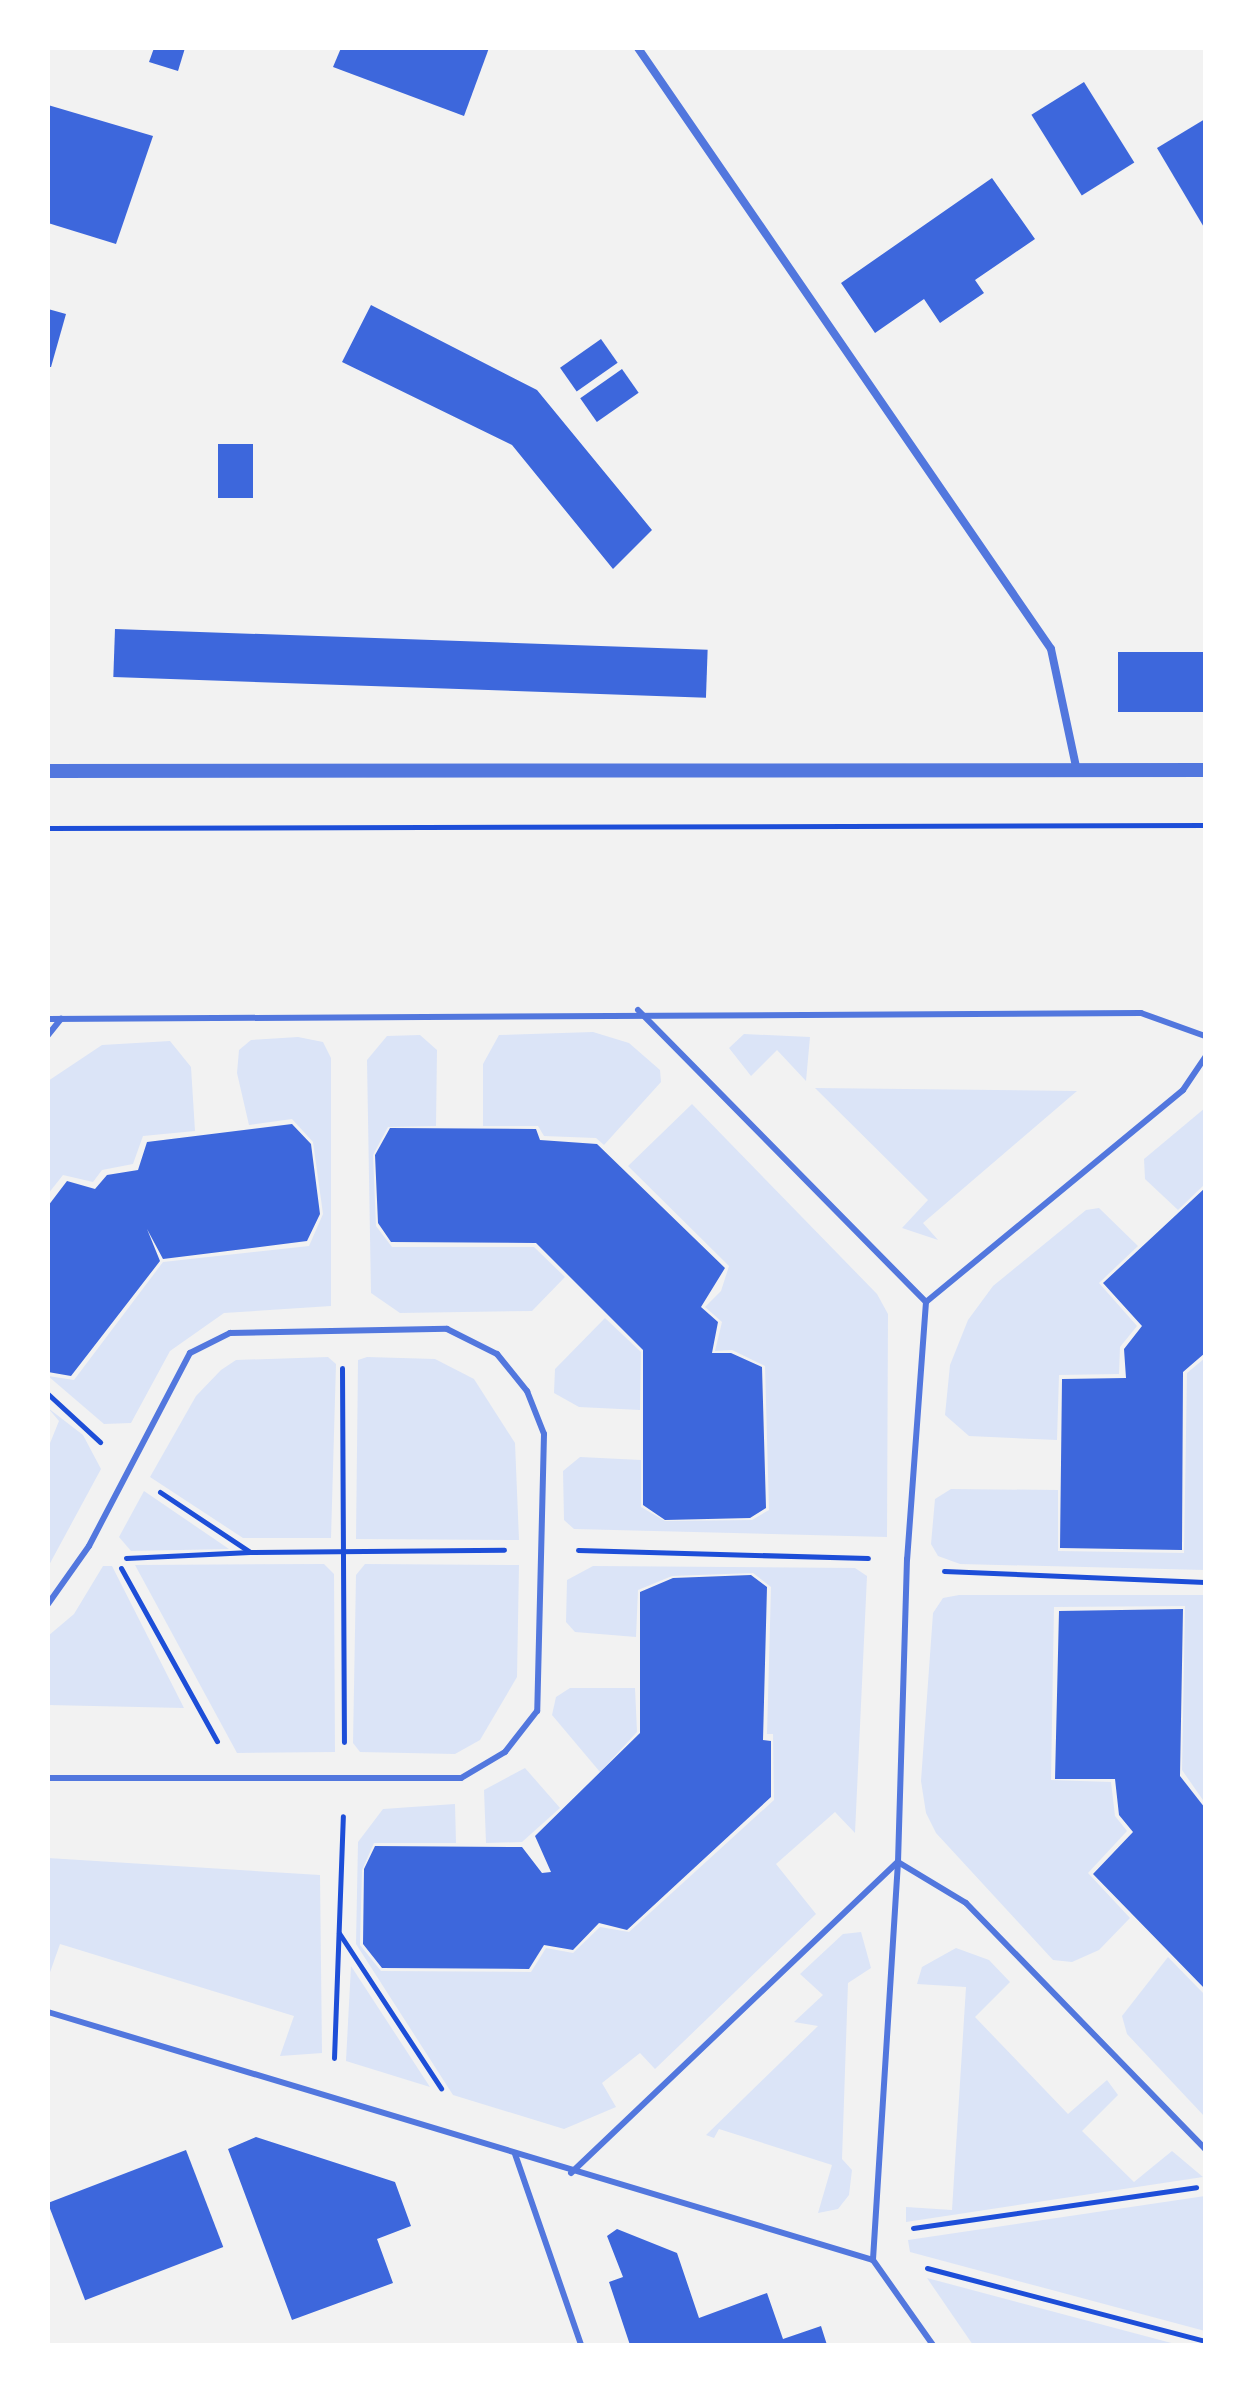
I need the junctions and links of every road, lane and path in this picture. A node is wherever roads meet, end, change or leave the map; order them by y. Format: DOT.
graph roads {
  1 [pos="638,48"];
  2 [pos="1205,770"];
  3 [pos="48,771"];
  4 [pos="1077,772"];
  5 [pos="1205,825"];
  6 [pos="48,828"];
  7 [pos="638,1010"];
  8 [pos="48,1019"];
  9 [pos="61,1019"];
  10 [pos="48,1035"];
  11 [pos="1205,1036"];
  12 [pos="1205,1057"];
  13 [pos="926,1302"];
  14 [pos="341,1327"];
  15 [pos="48,1394"];
  16 [pos="128,1470"];
  17 [pos="542,1549"];
  18 [pos="343,1551"];
  19 [pos="250,1552"];
  20 [pos="907,1559"];
  21 [pos="1205,1582"];
  22 [pos="48,1604"];
  23 [pos="48,1778"];
  24 [pos="226,1780"];
  25 [pos="345,1782"];
  26 [pos="898,1862"];
  27 [pos="338,1932"];
  28 [pos="48,2012"];
  29 [pos="334,2062"];
  30 [pos="449,2099"];
  31 [pos="1205,2149"];
  32 [pos="515,2154"];
  33 [pos="571,2173"];
  34 [pos="1205,2185"];
  35 [pos="908,2229"];
  36 [pos="875,2233"];
  37 [pos="873,2260"];
  38 [pos="1205,2340"];
  39 [pos="581,2345"];
  40 [pos="933,2345"];
  41 [pos="1197,2345"];
  1 -- 4 [label="street"];
  2 -- 4 [label="street"];
  3 -- 4 [label="street"];
  5 -- 6 [label="path"];
  7 -- 9 [label="lane"];
  7 -- 11 [label="lane"];
  7 -- 13 [label="lane"];
  8 -- 9 [label="lane"];
  9 -- 10 [label="lane"];
  12 -- 13 [label="lane"];
  13 -- 20 [label="lane"];
  14 -- 16 [label="lane"];
  14 -- 17 [label="lane"];
  14 -- 18 [label="path"];
  15 -- 16 [label="path"];
  16 -- 19 [label="path"];
  16 -- 22 [label="lane"];
  17 -- 18 [label="path"];
  17 -- 20 [label="path"];
  17 -- 25 [label="lane"];
  18 -- 19 [label="path"];
  18 -- 25 [label="path"];
  19 -- 24 [label="path"];
  20 -- 21 [label="path"];
  20 -- 26 [label="lane"];
  23 -- 24 [label="lane"];
  24 -- 25 [label="lane"];
  25 -- 27 [label="path"];
  26 -- 31 [label="lane"];
  26 -- 33 [label="lane"];
  26 -- 36 [label="lane"];
  27 -- 29 [label="path"];
  27 -- 30 [label="path"];
  28 -- 32 [label="lane"];
  32 -- 33 [label="lane"];
  32 -- 39 [label="lane"];
  33 -- 37 [label="lane"];
  34 -- 35 [label="path"];
  36 -- 37 [label="lane"];
  36 -- 38 [label="path"];
  37 -- 40 [label="lane"];
  38 -- 41 [label="path"];
}
